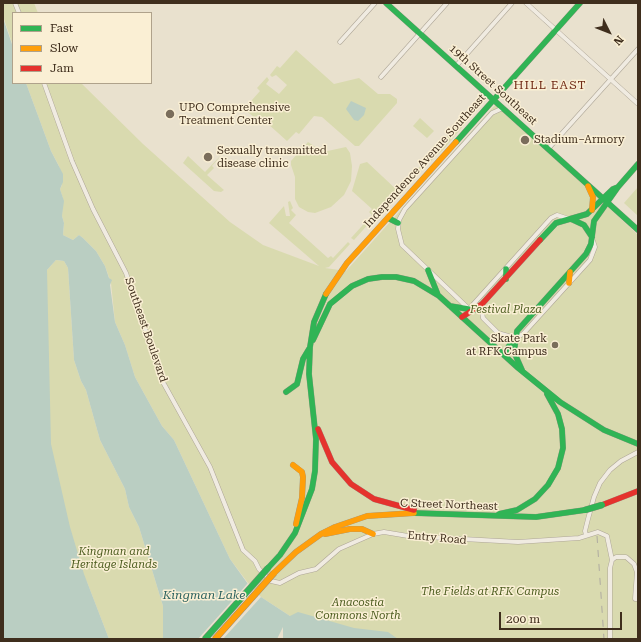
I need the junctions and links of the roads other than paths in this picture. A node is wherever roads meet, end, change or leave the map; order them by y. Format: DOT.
graph roads {
  1 [pos="375,3"];
  2 [pos="386,3"];
  3 [pos="447,3"];
  4 [pos="512,3"];
  5 [pos="526,3"];
  6 [pos="580,3"];
  7 [pos="556,30"];
  8 [pos="420,33"];
  9 [pos="340,42"];
  10 [pos="638,49"];
  11 [pos="456,66"];
  12 [pos="381,77"];
  13 [pos="611,80"];
  14 [pos="44,84"];
  15 [pos="493,99"];
  16 [pos="638,104"];
  17 [pos="503,108"];
  18 [pos="452,147"];
  19 [pos="548,149"];
  20 [pos="457,152"];
  21 [pos="638,164"];
  22 [pos="587,183"];
  23 [pos="418,189"];
  24 [pos="606,200"];
  25 [pos="592,210"];
  26 [pos="388,218"];
  27 [pos="569,219"];
  28 [pos="398,223"];
  29 [pos="638,230"];
  30 [pos="592,238"];
  31 [pos="506,269"];
  32 [pos="428,270"];
  33 [pos="570,272"];
  34 [pos="506,279"];
  35 [pos="570,283"];
  36 [pos="439,296"];
  37 [pos="450,306"];
  38 [pos="480,306"];
  39 [pos="472,310"];
  40 [pos="462,317"];
  41 [pos="317,322"];
  42 [pos="515,338"];
  43 [pos="310,347"];
  44 [pos="504,354"];
  45 [pos="522,370"];
  46 [pos="542,388"];
  47 [pos="286,392"];
  48 [pos="560,402"];
  49 [pos="314,418"];
  50 [pos="560,418"];
  51 [pos="638,444"];
  52 [pos="638,452"];
  53 [pos="293,465"];
  54 [pos="638,491"];
  55 [pos="431,513"];
  56 [pos="496,515"];
  57 [pos="373,534"];
  58 [pos="586,535"];
  59 [pos="309,542"];
  60 [pos="288,544"];
  61 [pos="612,560"];
  62 [pos="259,569"];
  63 [pos="638,599"];
  64 [pos="205,639"];
  65 [pos="215,639"];
  66 [pos="610,639"];
  1 -- 9 [label="street"];
  2 -- 8 [label="main road, 19th Street Southeast"];
  3 -- 8 [label="street"];
  4 -- 11 [label="street"];
  5 -- 7 [label="street"];
  6 -- 7 [label="main road, Independence Avenue Southeast"];
  7 -- 13 [label="street"];
  7 -- 15 [label="main road, Independence Avenue Southeast"];
  8 -- 11 [label="main road, 19th Street Southeast"];
  8 -- 12 [label="street"];
  10 -- 13 [label="street"];
  11 -- 15 [label="main road, 19th Street Southeast"];
  13 -- 16 [label="street"];
  13 -- 19 [label="street"];
  14 -- 62 [label="street, Southeast Boulevard"];
  15 -- 17 [label="main road, 19th Street Southeast"];
  15 -- 18 [label="main road, Independence Avenue Southeast"];
  17 -- 19 [label="main road, 19th Street Southeast"];
  17 -- 20 [label="street, Independence Avenue Southeast"];
  18 -- 20 [label="main road"];
  18 -- 23 [label="main road, Independence Avenue Southeast"];
  19 -- 22 [label="main road, 19th Street Southeast"];
  20 -- 23 [label="street, Independence Avenue Southeast"];
  21 -- 24 [label="main road"];
  22 -- 24 [label="main road, 19th Street Southeast"];
  22 -- 25 [label="main road"];
  23 -- 26 [label="main road, Independence Avenue Southeast"];
  23 -- 28 [label="street, Independence Avenue Southeast"];
  24 -- 25 [label="main road"];
  24 -- 29 [label="main road, 19th Street Southeast"];
  24 -- 30 [label="main road"];
  25 -- 27 [label="main road"];
  26 -- 28 [label="main road"];
  26 -- 41 [label="main road, Independence Avenue Southeast"];
  27 -- 30 [label="main road"];
  27 -- 31 [label="street"];
  27 -- 34 [label="main road"];
  28 -- 32 [label="street"];
  30 -- 33 [label="main road"];
  30 -- 35 [label="street"];
  31 -- 34 [label="main road"];
  31 -- 39 [label="street"];
  32 -- 36 [label="main road"];
  32 -- 39 [label="street"];
  33 -- 35 [label="main road"];
  33 -- 42 [label="main road"];
  34 -- 38 [label="main road"];
  35 -- 42 [label="street"];
  36 -- 37 [label="main road"];
  36 -- 41 [label="main road, Independence Avenue Southeast"];
  37 -- 39 [label="main road"];
  37 -- 40 [label="main road"];
  38 -- 39 [label="main road"];
  38 -- 42 [label="street"];
  39 -- 40 [label="main road"];
  40 -- 44 [label="main road"];
  41 -- 43 [label="main road, Independence Avenue Southeast"];
  42 -- 44 [label="main road"];
  42 -- 45 [label="main road"];
  43 -- 47 [label="main road"];
  43 -- 49 [label="main road, Independence Avenue Southeast"];
  44 -- 45 [label="main road"];
  45 -- 46 [label="main road"];
  46 -- 48 [label="main road"];
  46 -- 50 [label="main road"];
  48 -- 50 [label="main road"];
  48 -- 51 [label="main road"];
  49 -- 55 [label="main road"];
  49 -- 60 [label="main road, Independence Avenue Southeast"];
  50 -- 56 [label="main road"];
  52 -- 58 [label="street"];
  53 -- 60 [label="main road"];
  54 -- 56 [label="main road, C Street Northeast, bridge"];
  55 -- 56 [label="main road, C Street Northeast"];
  55 -- 59 [label="main road, C Street Northeast"];
  57 -- 58 [label="street, Entry Road"];
  57 -- 59 [label="main road"];
  57 -- 62 [label="street, Entry Road"];
  58 -- 61 [label="street, Entry Road"];
  59 -- 65 [label="main road, C Street Northeast, bridge"];
  60 -- 64 [label="main road, Independence Avenue Southeast, bridge"];
  61 -- 63 [label="street"];
  61 -- 66 [label="street, Entry Road"];
}
